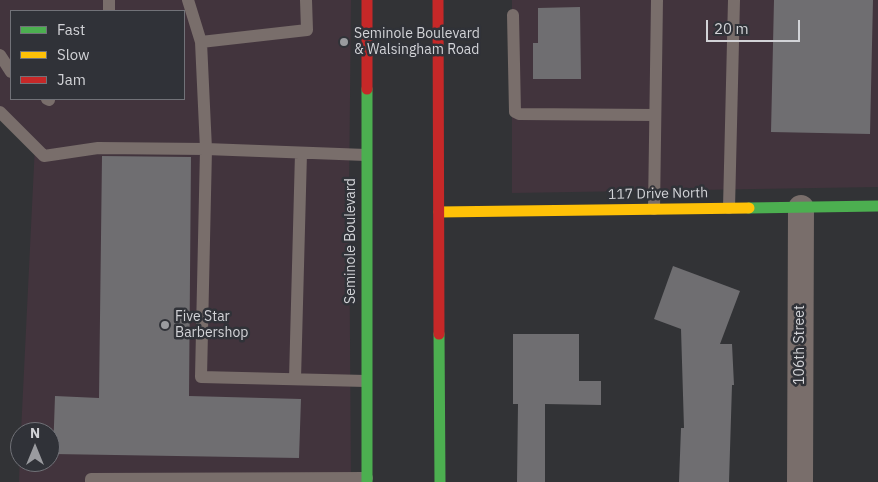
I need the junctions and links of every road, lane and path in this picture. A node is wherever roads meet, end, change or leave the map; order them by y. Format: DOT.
graph roads {
  1 [pos="188,0"];
  2 [pos="306,0"];
  3 [pos="368,0"];
  4 [pos="438,0"];
  5 [pos="657,0"];
  6 [pos="734,0"];
  7 [pos="514,15"];
  8 [pos="200,42"];
  9 [pos="0,55"];
  10 [pos="10,70"];
  11 [pos="0,112"];
  12 [pos="655,115"];
  13 [pos="206,149"];
  14 [pos="301,153"];
  15 [pos="366,155"];
  16 [pos="878,206"];
  17 [pos="729,208"];
  18 [pos="801,208"];
  19 [pos="654,209"];
  20 [pos="439,212"];
  21 [pos="295,379"];
  22 [pos="366,381"];
  23 [pos="295,480"];
  24 [pos="367,480"];
  25 [pos="91,482"];
  26 [pos="440,482"];
  27 [pos="800,482"];
  1 -- 8 [label="lane"];
  2 -- 8 [label="lane"];
  3 -- 15 [label="main road, Seminole Boulevard"];
  4 -- 20 [label="main road"];
  5 -- 12 [label="lane"];
  6 -- 17 [label="lane"];
  7 -- 12 [label="lane"];
  8 -- 13 [label="lane"];
  9 -- 10 [label="lane"];
  11 -- 13 [label="lane"];
  12 -- 19 [label="lane"];
  13 -- 14 [label="lane"];
  13 -- 21 [label="lane"];
  14 -- 15 [label="lane"];
  14 -- 21 [label="lane"];
  15 -- 22 [label="main road, Seminole Boulevard"];
  16 -- 18 [label="main road, 117 Drive North"];
  17 -- 18 [label="main road, 117 Drive North"];
  17 -- 19 [label="main road, 117 Drive North"];
  18 -- 27 [label="street, 106th Street"];
  19 -- 20 [label="main road, 117 Drive North"];
  20 -- 26 [label="main road"];
  21 -- 22 [label="lane"];
  22 -- 24 [label="main road, Seminole Boulevard"];
  23 -- 24 [label="lane"];
  23 -- 25 [label="lane"];
}
